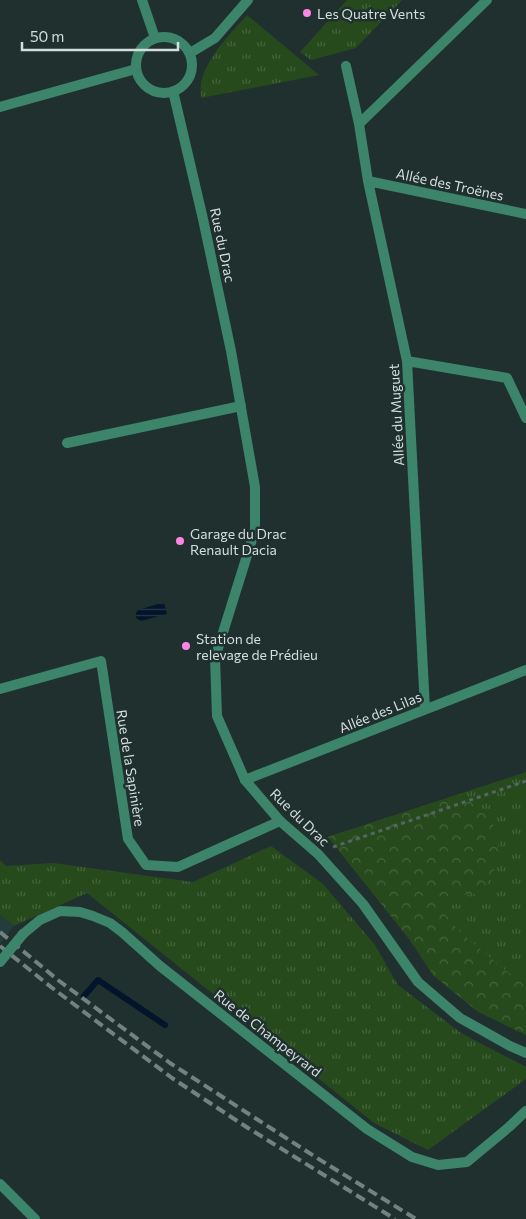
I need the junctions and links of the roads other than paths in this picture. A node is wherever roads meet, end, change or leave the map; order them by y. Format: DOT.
graph roads {
  1 [pos="142,0"];
  2 [pos="248,0"];
  3 [pos="487,0"];
  4 [pos="155,38"];
  5 [pos="190,53"];
  6 [pos="346,66"];
  7 [pos="136,69"];
  8 [pos="173,91"];
  9 [pos="0,107"];
  10 [pos="358,124"];
  11 [pos="368,181"];
  12 [pos="526,214"];
  13 [pos="407,361"];
  14 [pos="241,406"];
  15 [pos="526,418"];
  16 [pos="68,443"];
  17 [pos="526,670"];
  18 [pos="0,689"];
  19 [pos="425,709"];
  20 [pos="245,780"];
  21 [pos="280,821"];
  22 [pos="0,962"];
  23 [pos="526,1053"];
  24 [pos="526,1111"];
  25 [pos="0,1184"];
  26 [pos="35,1219"];
  1 -- 4 [label="street"];
  2 -- 5 [label="street"];
  3 -- 10 [label="street"];
  4 -- 5 [label="street"];
  4 -- 7 [label="street"];
  5 -- 8 [label="street"];
  6 -- 10 [label="street, Allée du Muguet"];
  7 -- 8 [label="street"];
  7 -- 9 [label="street"];
  8 -- 14 [label="street, Rue du Drac"];
  10 -- 11 [label="street, Allée du Muguet"];
  11 -- 12 [label="street, Allée des Troënes"];
  11 -- 13 [label="street, Allée du Muguet"];
  13 -- 15 [label="street"];
  13 -- 19 [label="street, Allée du Muguet"];
  14 -- 16 [label="street"];
  14 -- 20 [label="street, Rue du Drac"];
  17 -- 19 [label="street, Allée des Lilas"];
  18 -- 21 [label="street, Rue de la Sapinière"];
  19 -- 20 [label="street, Allée des Lilas"];
  20 -- 21 [label="street, Rue du Drac"];
  21 -- 23 [label="street, Rue du Drac"];
  22 -- 24 [label="street, Rue de Champeyrard, bridge"];
  25 -- 26 [label="street"];
}
